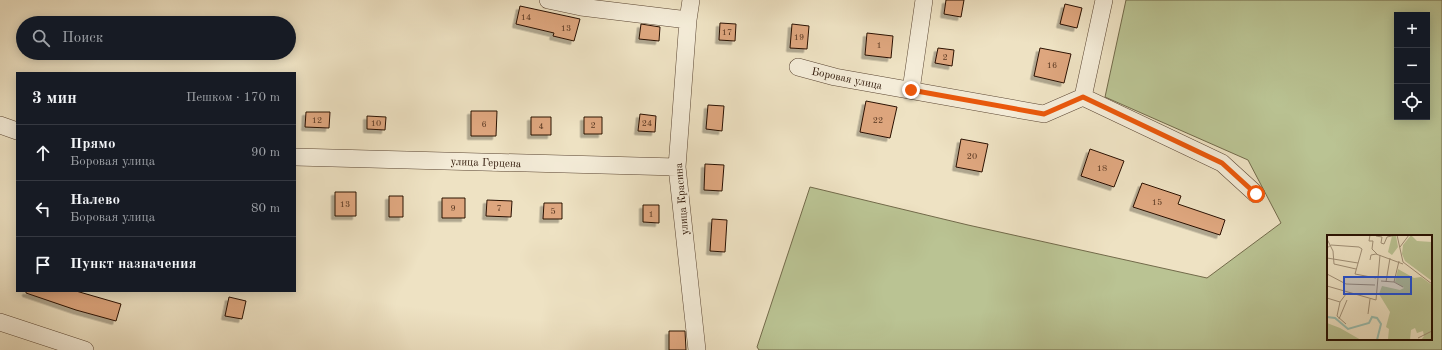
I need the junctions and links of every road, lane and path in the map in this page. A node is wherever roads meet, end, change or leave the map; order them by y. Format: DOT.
graph roads {
  1 [pos="548,0"];
  2 [pos="691,0"];
  3 [pos="924,0"];
  4 [pos="1104,0"];
  5 [pos="688,20"];
  6 [pos="798,67"];
  7 [pos="911,90"];
  8 [pos="1083,97"];
  9 [pos="0,125"];
  10 [pos="16,131"];
  11 [pos="296,157"];
  12 [pos="677,167"];
  13 [pos="1256,194"];
  14 [pos="0,322"];
  15 [pos="57,347"];
  16 [pos="85,350"];
  17 [pos="697,350"];
  1 -- 5 [label="street"];
  2 -- 5 [label="street, улица Красина"];
  3 -- 7 [label="street"];
  4 -- 8 [label="street"];
  5 -- 12 [label="street, улица Красина"];
  6 -- 7 [label="street, Боровая улица"];
  7 -- 8 [label="street, Боровая улица"];
  8 -- 13 [label="street"];
  9 -- 10 [label="street"];
  11 -- 12 [label="street, улица Герцена"];
  12 -- 17 [label="street, улица Красина"];
  14 -- 15 [label="street"];
  15 -- 16 [label="street"];
}
